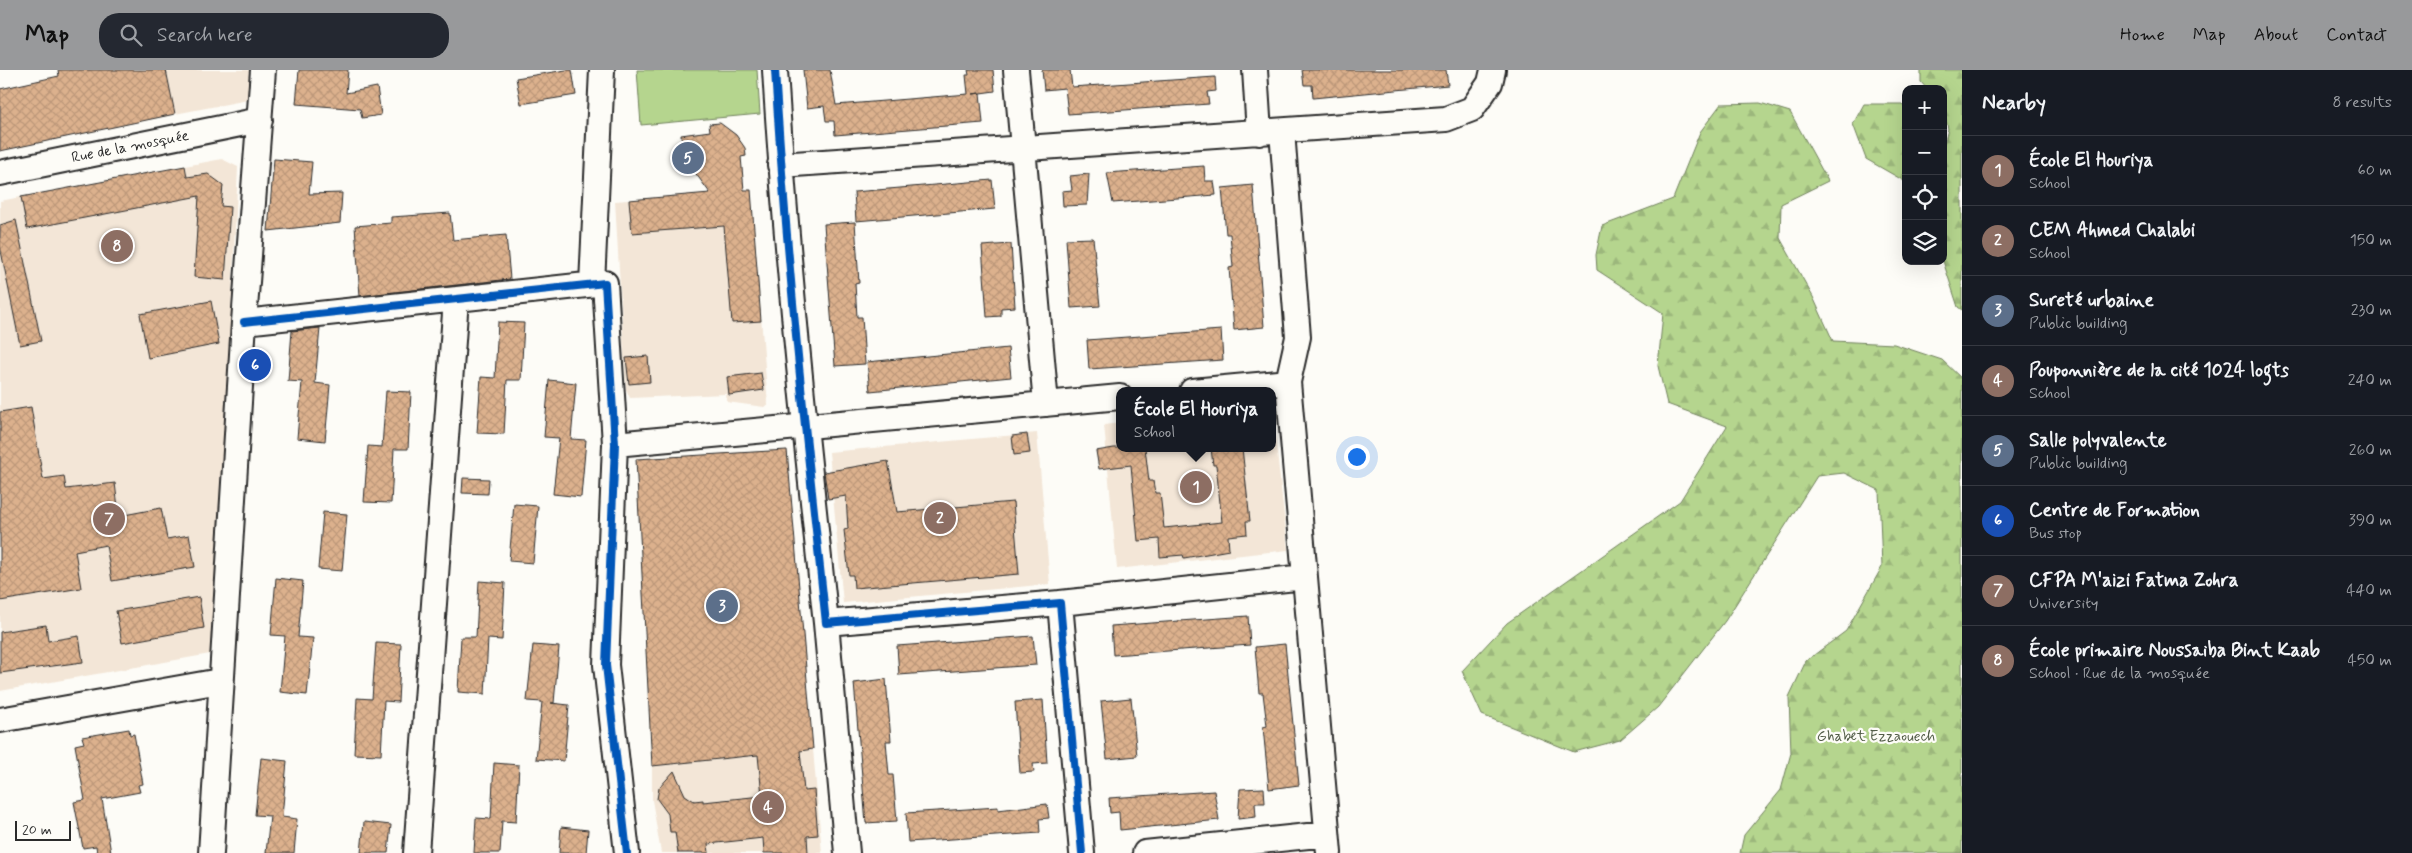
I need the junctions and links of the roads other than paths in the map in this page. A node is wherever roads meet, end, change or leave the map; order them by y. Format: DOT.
graph roads {
  1 [pos="263,70"];
  2 [pos="602,70"];
  3 [pos="775,70"];
  4 [pos="1016,70"];
  5 [pos="1255,70"];
  6 [pos="1493,70"];
  7 [pos="260,120"];
  8 [pos="1270,132"];
  9 [pos="1023,149"];
  10 [pos="780,165"];
  11 [pos="0,173"];
  12 [pos="592,284"];
  13 [pos="456,299"];
  14 [pos="244,322"];
  15 [pos="1288,382"];
  16 [pos="1235,387"];
  17 [pos="1116,397"];
  18 [pos="1046,404"];
  19 [pos="804,425"];
  20 [pos="615,444"];
  21 [pos="1305,577"];
  22 [pos="1060,603"];
  23 [pos="826,623"];
  24 [pos="220,681"];
  25 [pos="0,720"];
  26 [pos="1328,844"];
  27 [pos="211,853"];
  28 [pos="416,853"];
  29 [pos="627,853"];
  30 [pos="847,853"];
  31 [pos="1082,853"];
  32 [pos="1145,853"];
  1 -- 7 [label="street"];
  2 -- 12 [label="street"];
  3 -- 10 [label="street"];
  4 -- 9 [label="street"];
  5 -- 8 [label="street"];
  6 -- 8 [label="street"];
  7 -- 11 [label="street, Rue de la mosquée"];
  7 -- 14 [label="street"];
  8 -- 9 [label="street"];
  8 -- 15 [label="street"];
  9 -- 10 [label="street"];
  9 -- 18 [label="street"];
  10 -- 19 [label="street"];
  12 -- 13 [label="street"];
  12 -- 20 [label="street"];
  13 -- 14 [label="street"];
  13 -- 28 [label="street"];
  14 -- 24 [label="street"];
  15 -- 16 [label="street"];
  15 -- 21 [label="street"];
  17 -- 18 [label="street"];
  18 -- 19 [label="street"];
  19 -- 20 [label="street"];
  19 -- 23 [label="street"];
  20 -- 29 [label="street"];
  21 -- 22 [label="street"];
  21 -- 26 [label="street"];
  22 -- 23 [label="street"];
  22 -- 31 [label="street"];
  23 -- 30 [label="street"];
  24 -- 25 [label="street"];
  24 -- 27 [label="street"];
  26 -- 32 [label="street"];
}
